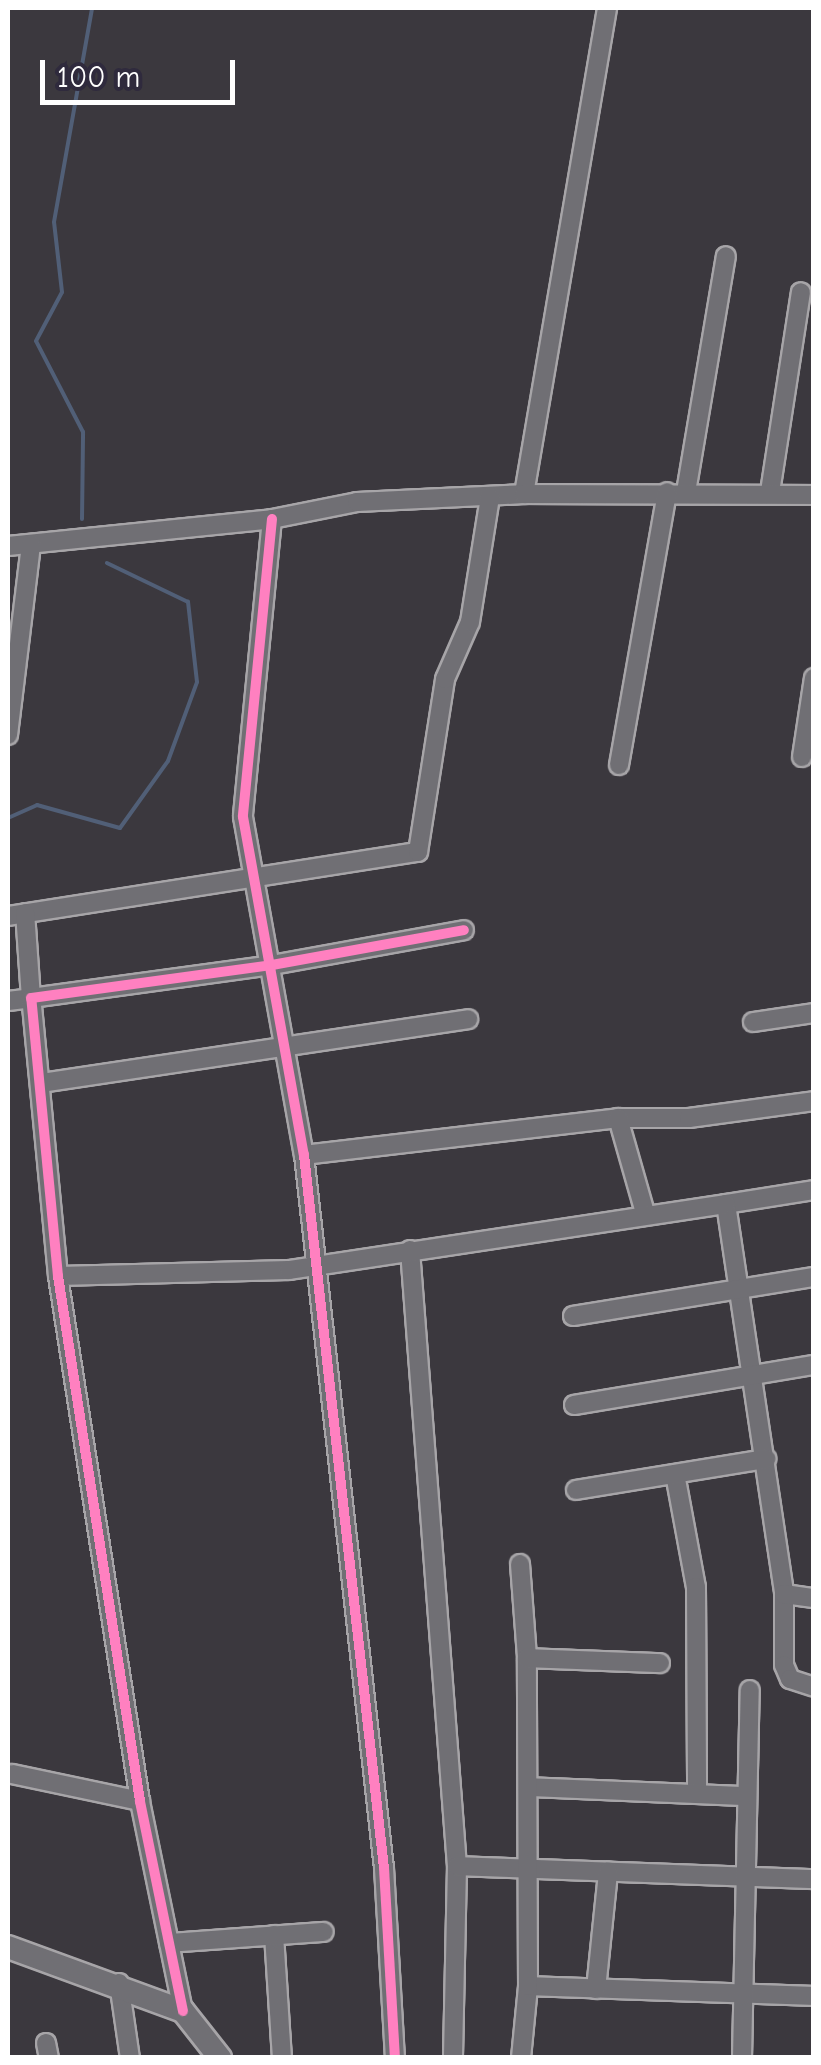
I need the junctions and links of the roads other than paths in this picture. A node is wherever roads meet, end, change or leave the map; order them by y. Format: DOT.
graph roads {
  1 [pos="607,8"];
  2 [pos="726,256"];
  3 [pos="801,292"];
  4 [pos="667,492"];
  5 [pos="686,492"];
  6 [pos="770,492"];
  7 [pos="524,494"];
  8 [pos="814,495"];
  9 [pos="490,497"];
  10 [pos="272,519"];
  11 [pos="30,544"];
  12 [pos="8,546"];
  13 [pos="814,678"];
  14 [pos="8,735"];
  15 [pos="802,757"];
  16 [pos="618,766"];
  17 [pos="259,877"];
  18 [pos="16,915"];
  19 [pos="464,930"];
  20 [pos="272,965"];
  21 [pos="31,998"];
  22 [pos="8,1001"];
  23 [pos="814,1014"];
  24 [pos="468,1019"];
  25 [pos="753,1022"];
  26 [pos="286,1046"];
  27 [pos="41,1083"];
  28 [pos="814,1101"];
  29 [pos="618,1118"];
  30 [pos="304,1155"];
  31 [pos="814,1190"];
  32 [pos="726,1204"];
  33 [pos="645,1213"];
  34 [pos="410,1250"];
  35 [pos="316,1264"];
  36 [pos="58,1276"];
  37 [pos="814,1277"];
  38 [pos="739,1288"];
  39 [pos="572,1316"];
  40 [pos="814,1365"];
  41 [pos="752,1374"];
  42 [pos="574,1405"];
  43 [pos="766,1459"];
  44 [pos="675,1474"];
  45 [pos="576,1490"];
  46 [pos="520,1564"];
  47 [pos="784,1594"];
  48 [pos="814,1598"];
  49 [pos="527,1658"];
  50 [pos="660,1663"];
  51 [pos="814,1687"];
  52 [pos="750,1690"];
  53 [pos="12,1774"];
  54 [pos="528,1787"];
  55 [pos="697,1794"];
  56 [pos="745,1796"];
  57 [pos="140,1802"];
  58 [pos="456,1866"];
  59 [pos="528,1868"];
  60 [pos="608,1872"];
  61 [pos="742,1878"];
  62 [pos="814,1879"];
  63 [pos="324,1932"];
  64 [pos="274,1936"];
  65 [pos="170,1943"];
  66 [pos="8,1947"];
  67 [pos="119,1983"];
  68 [pos="528,1986"];
  69 [pos="596,1990"];
  70 [pos="743,1996"];
  71 [pos="814,1996"];
  72 [pos="183,2011"];
  73 [pos="130,2058"];
  74 [pos="220,2058"];
  75 [pos="282,2058"];
  76 [pos="395,2058"];
  77 [pos="453,2058"];
  78 [pos="521,2058"];
  79 [pos="742,2058"];
  1 -- 7 [label="street"];
  2 -- 5 [label="street"];
  3 -- 6 [label="street"];
  4 -- 5 [label="street"];
  4 -- 7 [label="street"];
  4 -- 16 [label="street"];
  5 -- 6 [label="street"];
  6 -- 8 [label="street"];
  7 -- 9 [label="street"];
  9 -- 10 [label="street"];
  9 -- 17 [label="street"];
  10 -- 11 [label="street"];
  10 -- 17 [label="street"];
  11 -- 12 [label="street"];
  11 -- 14 [label="street"];
  13 -- 15 [label="street"];
  17 -- 18 [label="street"];
  17 -- 20 [label="street"];
  18 -- 21 [label="street"];
  19 -- 20 [label="street"];
  20 -- 21 [label="street"];
  20 -- 26 [label="street"];
  21 -- 22 [label="street"];
  21 -- 27 [label="street"];
  23 -- 25 [label="street"];
  24 -- 26 [label="street"];
  26 -- 27 [label="street"];
  26 -- 30 [label="street"];
  27 -- 36 [label="street"];
  28 -- 29 [label="street"];
  29 -- 30 [label="street"];
  29 -- 33 [label="street"];
  30 -- 35 [label="street"];
  31 -- 32 [label="street"];
  32 -- 33 [label="street"];
  32 -- 38 [label="street"];
  33 -- 34 [label="street"];
  34 -- 35 [label="street"];
  34 -- 58 [label="street"];
  35 -- 36 [label="street"];
  35 -- 76 [label="street"];
  36 -- 57 [label="street"];
  37 -- 38 [label="street"];
  38 -- 39 [label="street"];
  38 -- 41 [label="street"];
  40 -- 41 [label="street"];
  41 -- 42 [label="street"];
  41 -- 43 [label="street"];
  43 -- 44 [label="street"];
  43 -- 47 [label="street"];
  44 -- 45 [label="street"];
  44 -- 55 [label="street"];
  46 -- 49 [label="street"];
  47 -- 48 [label="street"];
  47 -- 51 [label="street"];
  49 -- 50 [label="street"];
  49 -- 54 [label="street"];
  52 -- 56 [label="street"];
  53 -- 57 [label="street"];
  54 -- 55 [label="street"];
  54 -- 59 [label="street"];
  55 -- 56 [label="street"];
  56 -- 61 [label="street"];
  57 -- 65 [label="street"];
  58 -- 59 [label="street"];
  58 -- 77 [label="street"];
  59 -- 60 [label="street"];
  59 -- 68 [label="street"];
  60 -- 61 [label="street"];
  60 -- 69 [label="street"];
  61 -- 62 [label="street"];
  61 -- 70 [label="street"];
  63 -- 64 [label="street"];
  64 -- 65 [label="street"];
  64 -- 75 [label="street"];
  65 -- 72 [label="street"];
  66 -- 67 [label="main road"];
  67 -- 72 [label="main road"];
  67 -- 73 [label="street"];
  68 -- 69 [label="street"];
  68 -- 78 [label="street"];
  69 -- 70 [label="street"];
  70 -- 71 [label="street"];
  70 -- 79 [label="street"];
  72 -- 74 [label="main road"];
}
